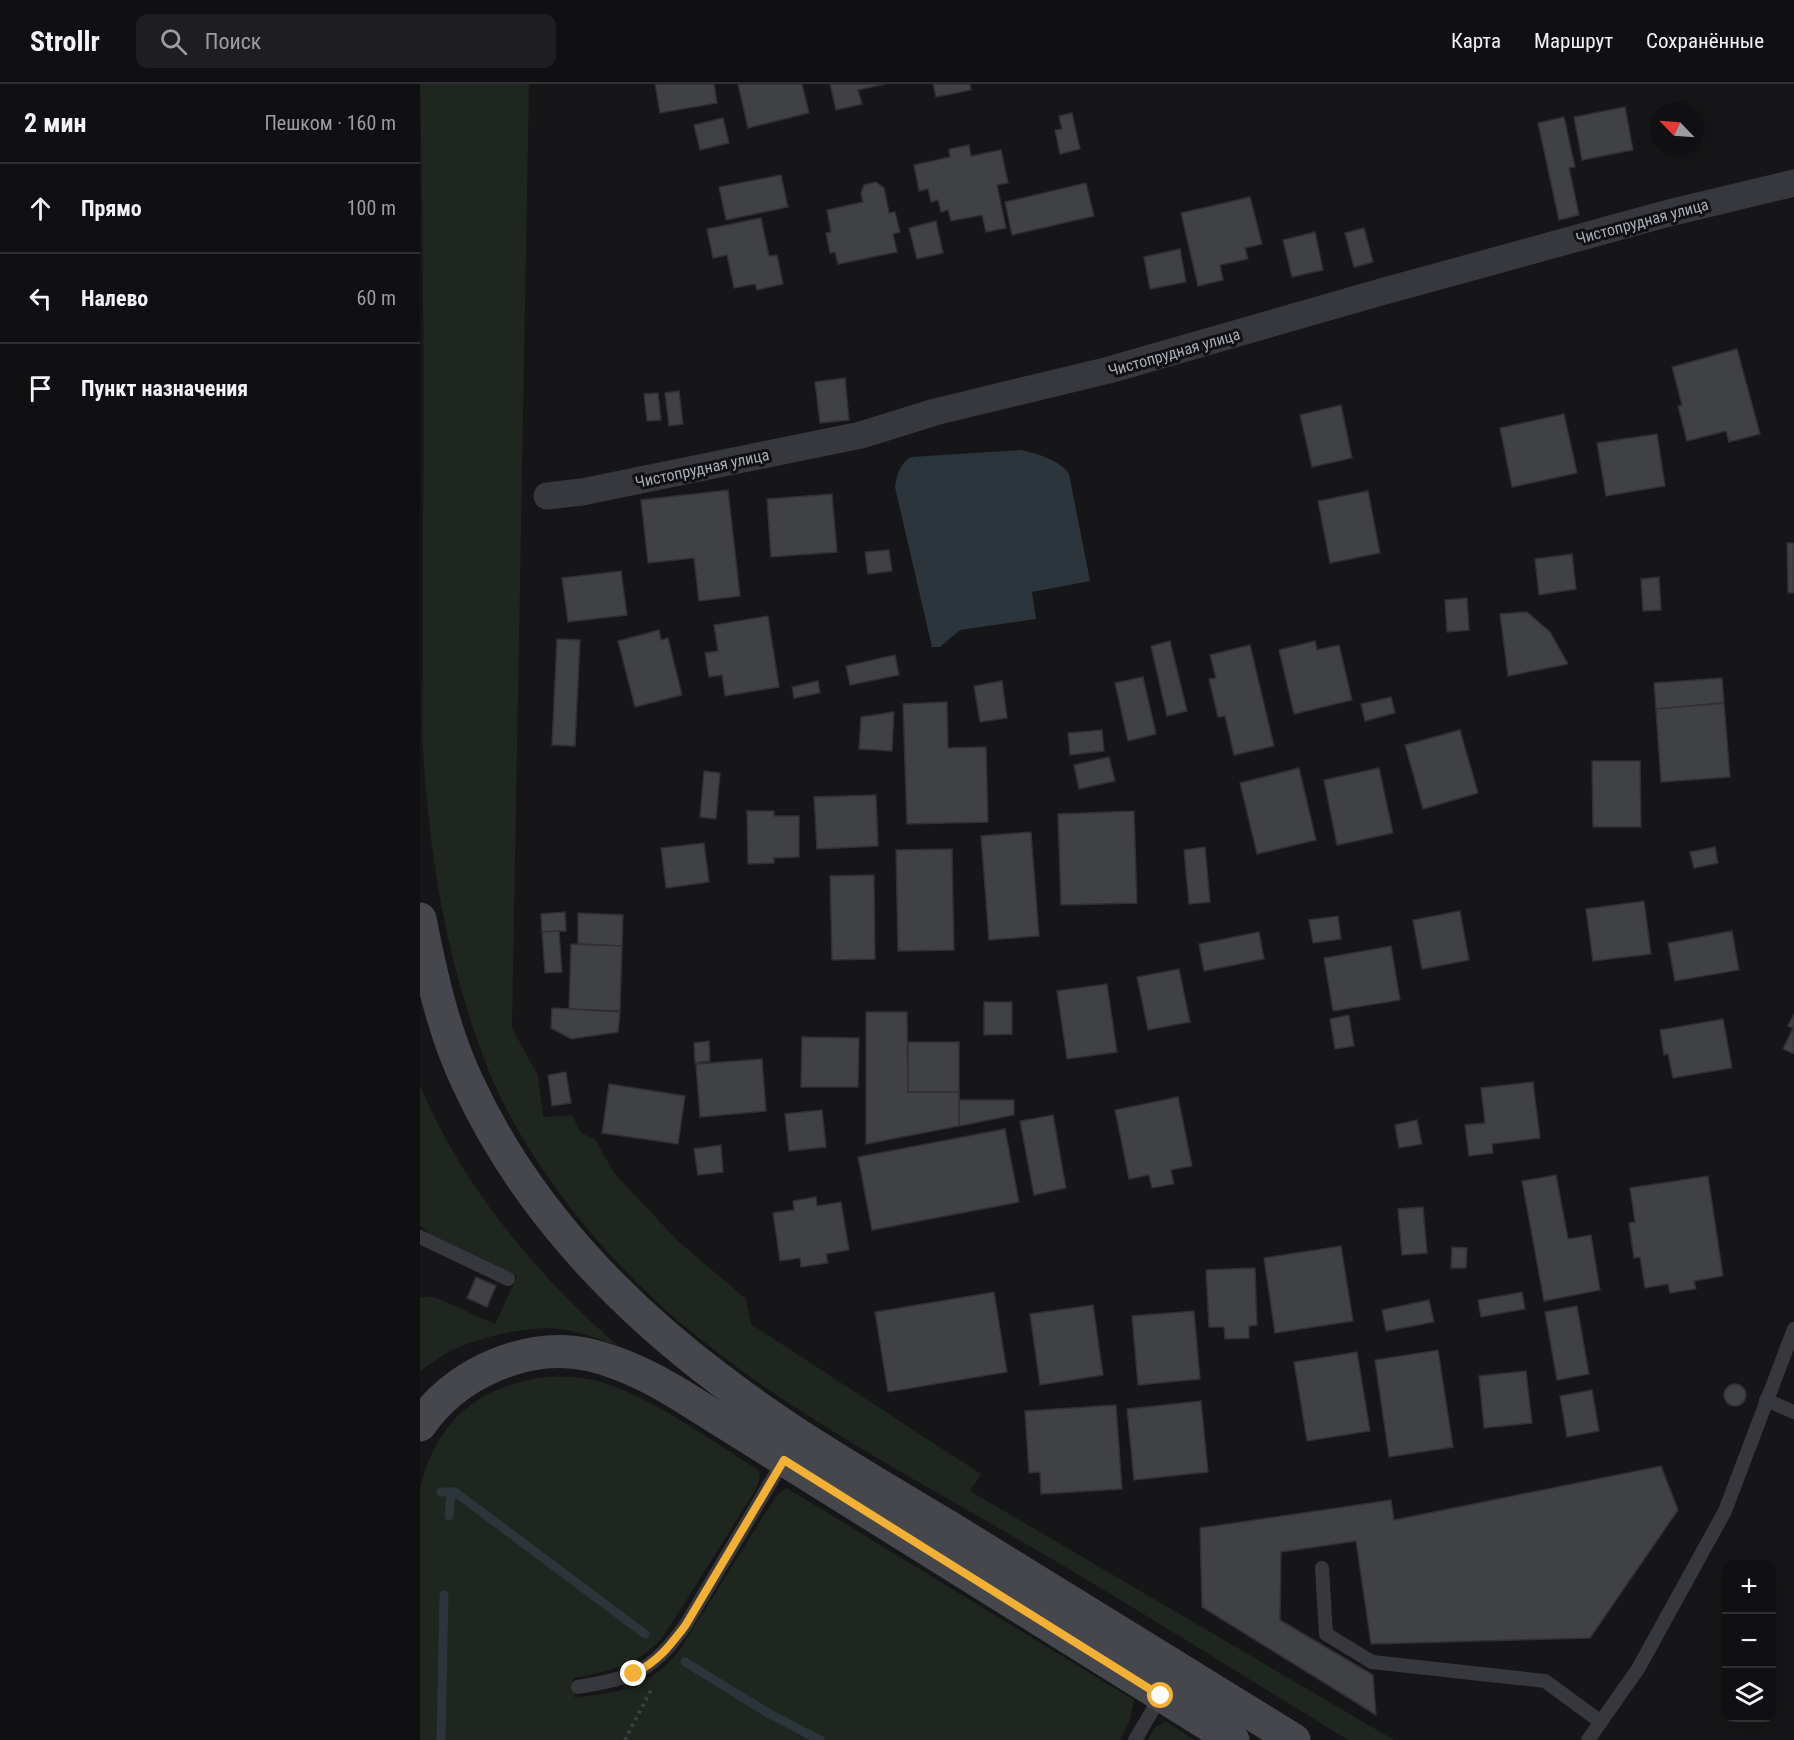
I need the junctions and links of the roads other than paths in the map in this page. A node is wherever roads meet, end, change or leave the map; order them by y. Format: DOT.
graph roads {
  1 [pos="1794,183"];
  2 [pos="548,496"];
  3 [pos="420,919"];
  4 [pos="420,1237"];
  5 [pos="508,1279"];
  6 [pos="1794,1329"];
  7 [pos="1766,1400"];
  8 [pos="1794,1412"];
  9 [pos="420,1425"];
  10 [pos="784,1460"];
  11 [pos="1322,1568"];
  12 [pos="578,1687"];
  13 [pos="1161,1696"];
  14 [pos="1601,1722"];
  15 [pos="1135,1740"];
  16 [pos="1233,1740"];
  17 [pos="1294,1740"];
  18 [pos="1588,1740"];
  1 -- 2 [label="street, Чистопрудная улица"];
  3 -- 17 [label="main road"];
  4 -- 5 [label="lane"];
  6 -- 7 [label="lane"];
  7 -- 8 [label="lane"];
  7 -- 14 [label="lane"];
  9 -- 10 [label="main road"];
  10 -- 12 [label="lane"];
  10 -- 13 [label="main road"];
  11 -- 14 [label="lane"];
  13 -- 15 [label="lane"];
  13 -- 16 [label="main road"];
  14 -- 18 [label="lane"];
}
